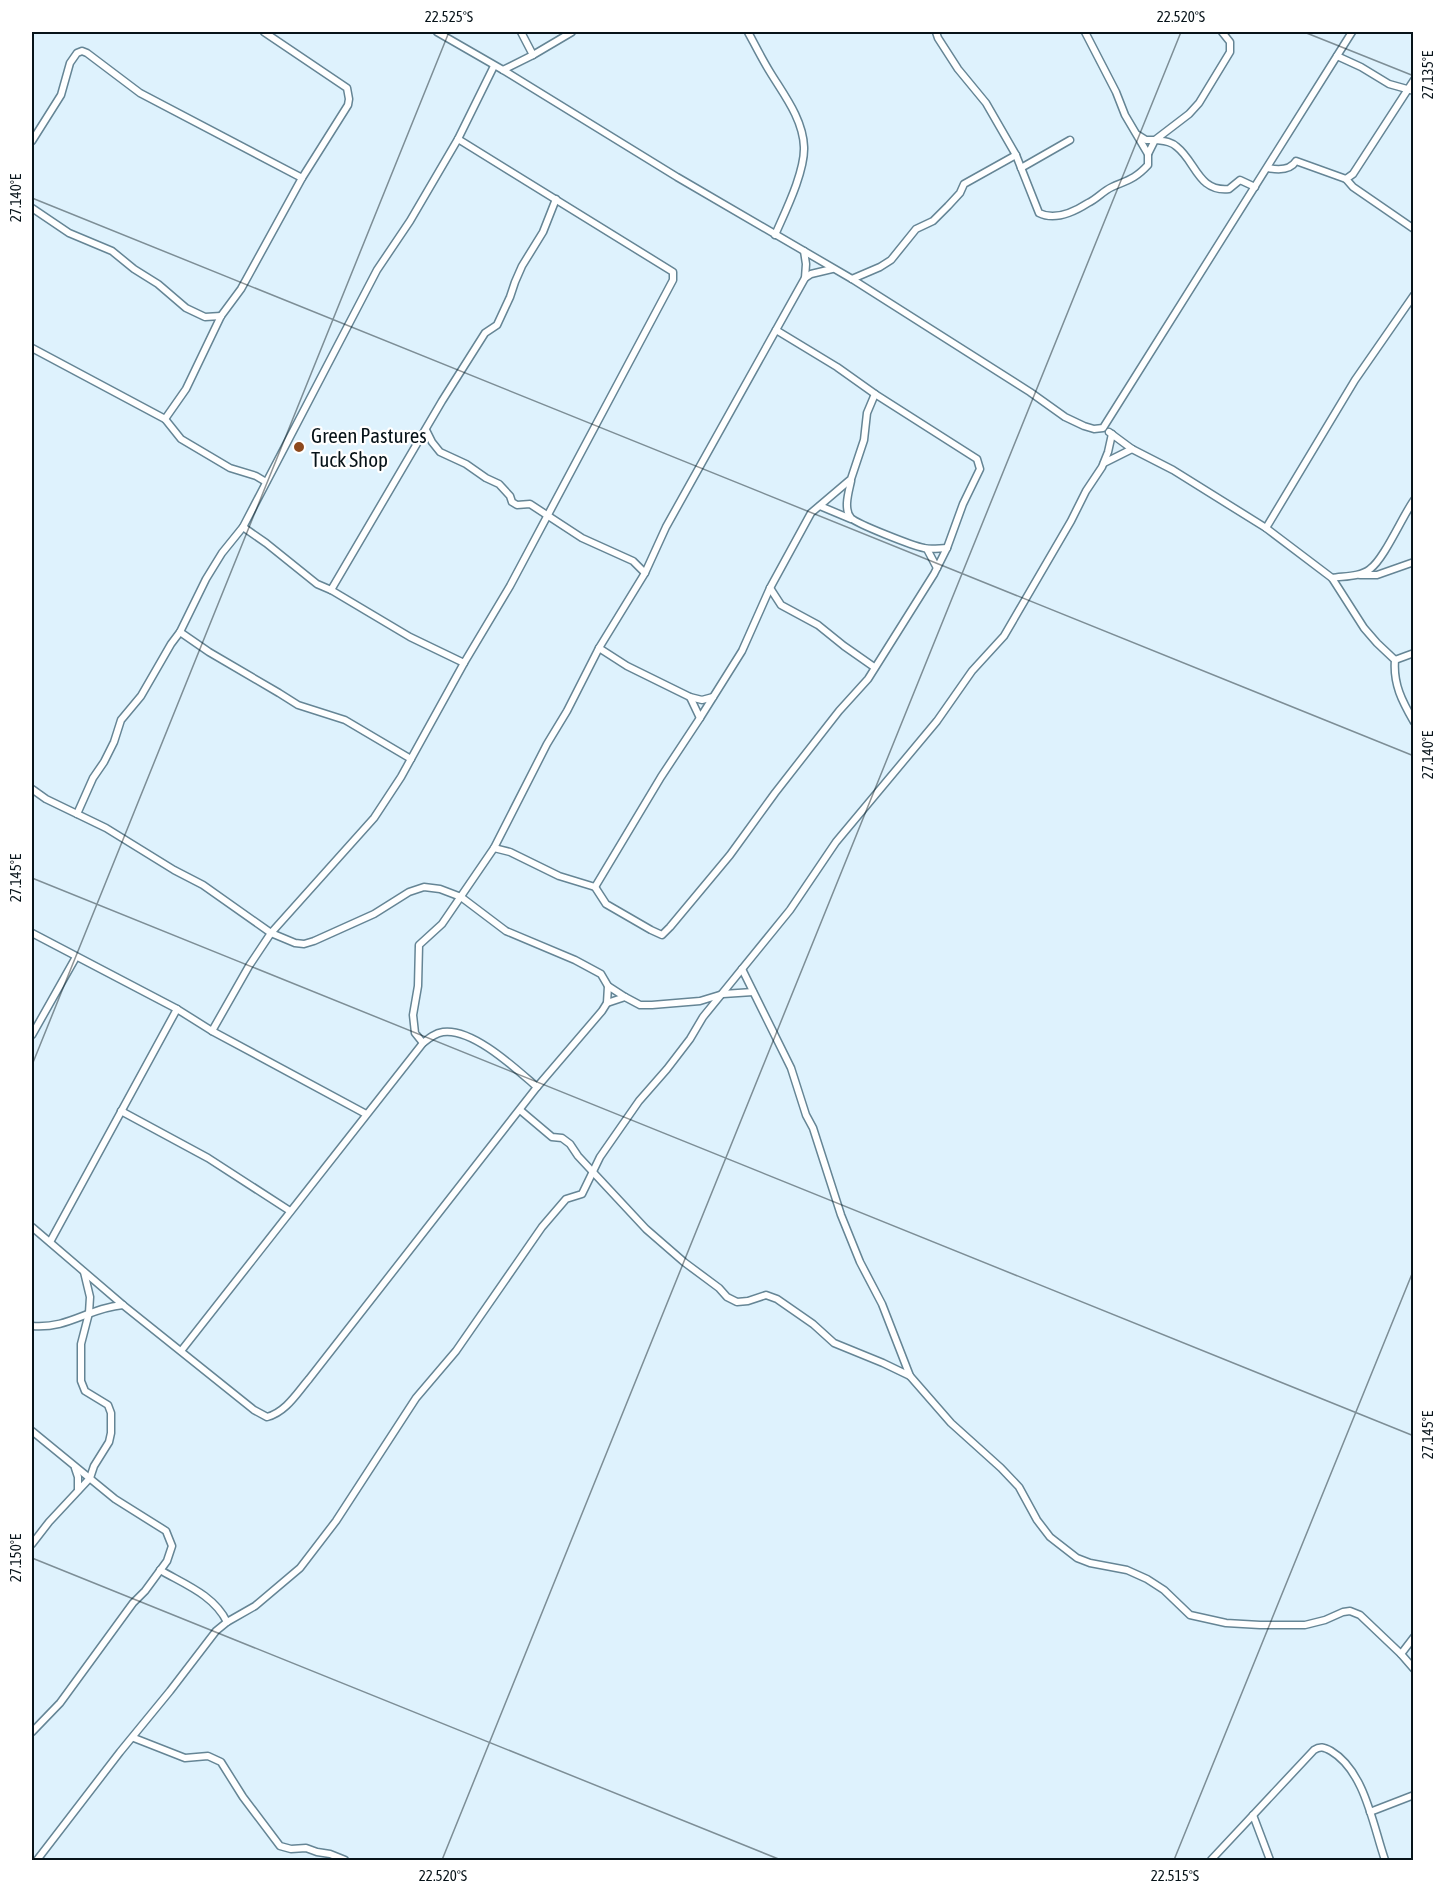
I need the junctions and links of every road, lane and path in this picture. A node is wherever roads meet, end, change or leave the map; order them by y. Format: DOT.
graph roads {
  1 [pos="264,32"];
  2 [pos="437,32"];
  3 [pos="521,32"];
  4 [pos="572,32"];
  5 [pos="748,32"];
  6 [pos="936,32"];
  7 [pos="1085,32"];
  8 [pos="1222,32"];
  9 [pos="1352,32"];
  10 [pos="533,56"];
  11 [pos="1337,56"];
  12 [pos="494,66"];
  13 [pos="503,70"];
  14 [pos="1413,80"];
  15 [pos="1411,90"];
  16 [pos="1138,135"];
  17 [pos="458,139"];
  18 [pos="1070,140"];
  19 [pos="1155,140"];
  20 [pos="32,141"];
  21 [pos="1148,154"];
  22 [pos="1016,155"];
  23 [pos="1021,168"];
  24 [pos="1268,168"];
  25 [pos="302,178"];
  26 [pos="1346,179"];
  27 [pos="1255,187"];
  28 [pos="556,199"];
  29 [pos="32,208"];
  30 [pos="1413,229"];
  31 [pos="775,235"];
  32 [pos="804,251"];
  33 [pos="833,268"];
  34 [pos="805,278"];
  35 [pos="852,279"];
  36 [pos="1413,295"];
  37 [pos="221,316"];
  38 [pos="776,330"];
  39 [pos="32,348"];
  40 [pos="875,394"];
  41 [pos="165,419"];
  42 [pos="1103,428"];
  43 [pos="426,430"];
  44 [pos="1112,434"];
  45 [pos="1132,449"];
  46 [pos="1104,463"];
  47 [pos="851,479"];
  48 [pos="266,483"];
  49 [pos="1413,500"];
  50 [pos="820,506"];
  51 [pos="547,514"];
  52 [pos="852,519"];
  53 [pos="243,527"];
  54 [pos="1266,528"];
  55 [pos="947,548"];
  56 [pos="927,549"];
  57 [pos="1413,562"];
  58 [pos="937,568"];
  59 [pos="645,573"];
  60 [pos="1358,575"];
  61 [pos="1332,578"];
  62 [pos="770,588"];
  63 [pos="331,590"];
  64 [pos="180,632"];
  65 [pos="599,648"];
  66 [pos="1413,653"];
  67 [pos="1395,660"];
  68 [pos="464,663"];
  69 [pos="874,667"];
  70 [pos="690,697"];
  71 [pos="713,697"];
  72 [pos="700,718"];
  73 [pos="1413,722"];
  74 [pos="411,759"];
  75 [pos="32,789"];
  76 [pos="77,814"];
  77 [pos="494,848"];
  78 [pos="595,887"];
  79 [pos="461,897"];
  80 [pos="32,933"];
  81 [pos="271,933"];
  82 [pos="76,957"];
  83 [pos="742,969"];
  84 [pos="608,986"];
  85 [pos="753,992"];
  86 [pos="723,994"];
  87 [pos="625,997"];
  88 [pos="607,1003"];
  89 [pos="177,1009"];
  90 [pos="212,1031"];
  91 [pos="32,1035"];
  92 [pos="423,1043"];
  93 [pos="537,1088"];
  94 [pos="520,1110"];
  95 [pos="121,1111"];
  96 [pos="366,1114"];
  97 [pos="592,1172"];
  98 [pos="290,1210"];
  99 [pos="32,1227"];
  100 [pos="50,1242"];
  101 [pos="84,1271"];
  102 [pos="123,1305"];
  103 [pos="88,1313"];
  104 [pos="32,1326"];
  105 [pos="181,1351"];
  106 [pos="910,1376"];
  107 [pos="32,1431"];
  108 [pos="75,1468"];
  109 [pos="90,1479"];
  110 [pos="77,1491"];
  111 [pos="32,1544"];
  112 [pos="159,1570"];
  113 [pos="226,1622"];
  114 [pos="1413,1637"];
  115 [pos="1401,1654"];
  116 [pos="1413,1669"];
  117 [pos="32,1732"];
  118 [pos="134,1737"];
  119 [pos="1413,1795"];
  120 [pos="1370,1812"];
  121 [pos="1253,1815"];
  122 [pos="37,1860"];
  123 [pos="345,1860"];
  124 [pos="1211,1860"];
  125 [pos="1270,1860"];
  126 [pos="1385,1860"];
  1 -- 25 [label="street"];
  2 -- 12 [label="street"];
  3 -- 10 [label="street"];
  4 -- 10 [label="street"];
  5 -- 31 [label="street"];
  6 -- 22 [label="street"];
  7 -- 16 [label="street"];
  8 -- 19 [label="street"];
  9 -- 11 [label="street"];
  10 -- 13 [label="street"];
  11 -- 15 [label="street"];
  11 -- 24 [label="street"];
  12 -- 13 [label="street"];
  12 -- 17 [label="street"];
  13 -- 31 [label="street"];
  14 -- 15 [label="street"];
  15 -- 26 [label="street"];
  16 -- 19 [label="street"];
  16 -- 21 [label="street"];
  17 -- 28 [label="street"];
  17 -- 48 [label="street"];
  18 -- 23 [label="street"];
  19 -- 21 [label="street"];
  19 -- 27 [label="street"];
  20 -- 25 [label="street"];
  21 -- 23 [label="street"];
  22 -- 23 [label="street"];
  22 -- 35 [label="street"];
  24 -- 26 [label="street"];
  24 -- 27 [label="street"];
  25 -- 37 [label="street"];
  26 -- 30 [label="street"];
  27 -- 42 [label="street"];
  28 -- 43 [label="street"];
  28 -- 51 [label="street"];
  29 -- 37 [label="street"];
  31 -- 32 [label="street"];
  32 -- 33 [label="street"];
  32 -- 34 [label="street"];
  33 -- 34 [label="street"];
  33 -- 35 [label="street"];
  34 -- 38 [label="street"];
  35 -- 42 [label="street"];
  36 -- 54 [label="street"];
  37 -- 41 [label="street"];
  38 -- 40 [label="street"];
  38 -- 59 [label="street"];
  39 -- 41 [label="street"];
  40 -- 47 [label="street"];
  40 -- 55 [label="street"];
  41 -- 48 [label="street"];
  42 -- 44 [label="street"];
  43 -- 51 [label="street"];
  43 -- 63 [label="street"];
  44 -- 45 [label="street"];
  44 -- 46 [label="street"];
  45 -- 46 [label="street"];
  45 -- 54 [label="street"];
  46 -- 83 [label="street"];
  47 -- 50 [label="street"];
  47 -- 52 [label="street"];
  48 -- 53 [label="street"];
  49 -- 60 [label="street"];
  50 -- 52 [label="street"];
  50 -- 62 [label="street"];
  51 -- 59 [label="street"];
  51 -- 68 [label="street"];
  52 -- 56 [label="street"];
  53 -- 63 [label="street"];
  53 -- 64 [label="street"];
  54 -- 61 [label="street"];
  55 -- 56 [label="street"];
  55 -- 58 [label="street"];
  56 -- 58 [label="street"];
  57 -- 60 [label="street"];
  58 -- 69 [label="street"];
  59 -- 65 [label="street"];
  60 -- 61 [label="street"];
  61 -- 67 [label="street"];
  62 -- 69 [label="street"];
  62 -- 71 [label="street"];
  63 -- 68 [label="street"];
  64 -- 74 [label="street"];
  64 -- 76 [label="street"];
  65 -- 70 [label="street"];
  65 -- 77 [label="street"];
  66 -- 67 [label="street"];
  67 -- 73 [label="street"];
  68 -- 74 [label="street"];
  69 -- 78 [label="street"];
  70 -- 71 [label="street"];
  70 -- 72 [label="street"];
  71 -- 72 [label="street"];
  72 -- 78 [label="street"];
  74 -- 81 [label="street"];
  75 -- 76 [label="street"];
  76 -- 81 [label="street"];
  77 -- 78 [label="street"];
  77 -- 79 [label="street"];
  79 -- 81 [label="street"];
  79 -- 84 [label="street"];
  79 -- 92 [label="street"];
  80 -- 82 [label="street"];
  81 -- 90 [label="street"];
  82 -- 89 [label="street"];
  82 -- 91 [label="street"];
  83 -- 85 [label="street"];
  83 -- 86 [label="street"];
  84 -- 87 [label="street"];
  84 -- 88 [label="street"];
  85 -- 86 [label="street"];
  85 -- 106 [label="street"];
  86 -- 87 [label="street"];
  86 -- 97 [label="street"];
  87 -- 88 [label="street"];
  88 -- 93 [label="street"];
  89 -- 90 [label="street"];
  89 -- 95 [label="street"];
  90 -- 96 [label="street"];
  92 -- 93 [label="street"];
  92 -- 96 [label="street"];
  93 -- 94 [label="street"];
  94 -- 97 [label="street"];
  94 -- 105 [label="street"];
  95 -- 98 [label="street"];
  95 -- 100 [label="street"];
  96 -- 98 [label="street"];
  97 -- 106 [label="street"];
  97 -- 113 [label="street"];
  98 -- 105 [label="street"];
  99 -- 100 [label="street"];
  100 -- 101 [label="street"];
  101 -- 102 [label="street"];
  101 -- 103 [label="street"];
  102 -- 103 [label="street"];
  102 -- 105 [label="street"];
  103 -- 104 [label="street"];
  103 -- 109 [label="street"];
  106 -- 115 [label="street"];
  107 -- 108 [label="street"];
  108 -- 109 [label="street"];
  108 -- 110 [label="street"];
  109 -- 110 [label="street"];
  109 -- 112 [label="street"];
  110 -- 111 [label="street"];
  112 -- 113 [label="street"];
  112 -- 117 [label="street"];
  113 -- 118 [label="street"];
  114 -- 115 [label="street"];
  115 -- 116 [label="street"];
  118 -- 122 [label="street"];
  118 -- 123 [label="street"];
  119 -- 120 [label="street"];
  120 -- 121 [label="street"];
  120 -- 126 [label="street"];
  121 -- 124 [label="street"];
  121 -- 125 [label="street"];
}
